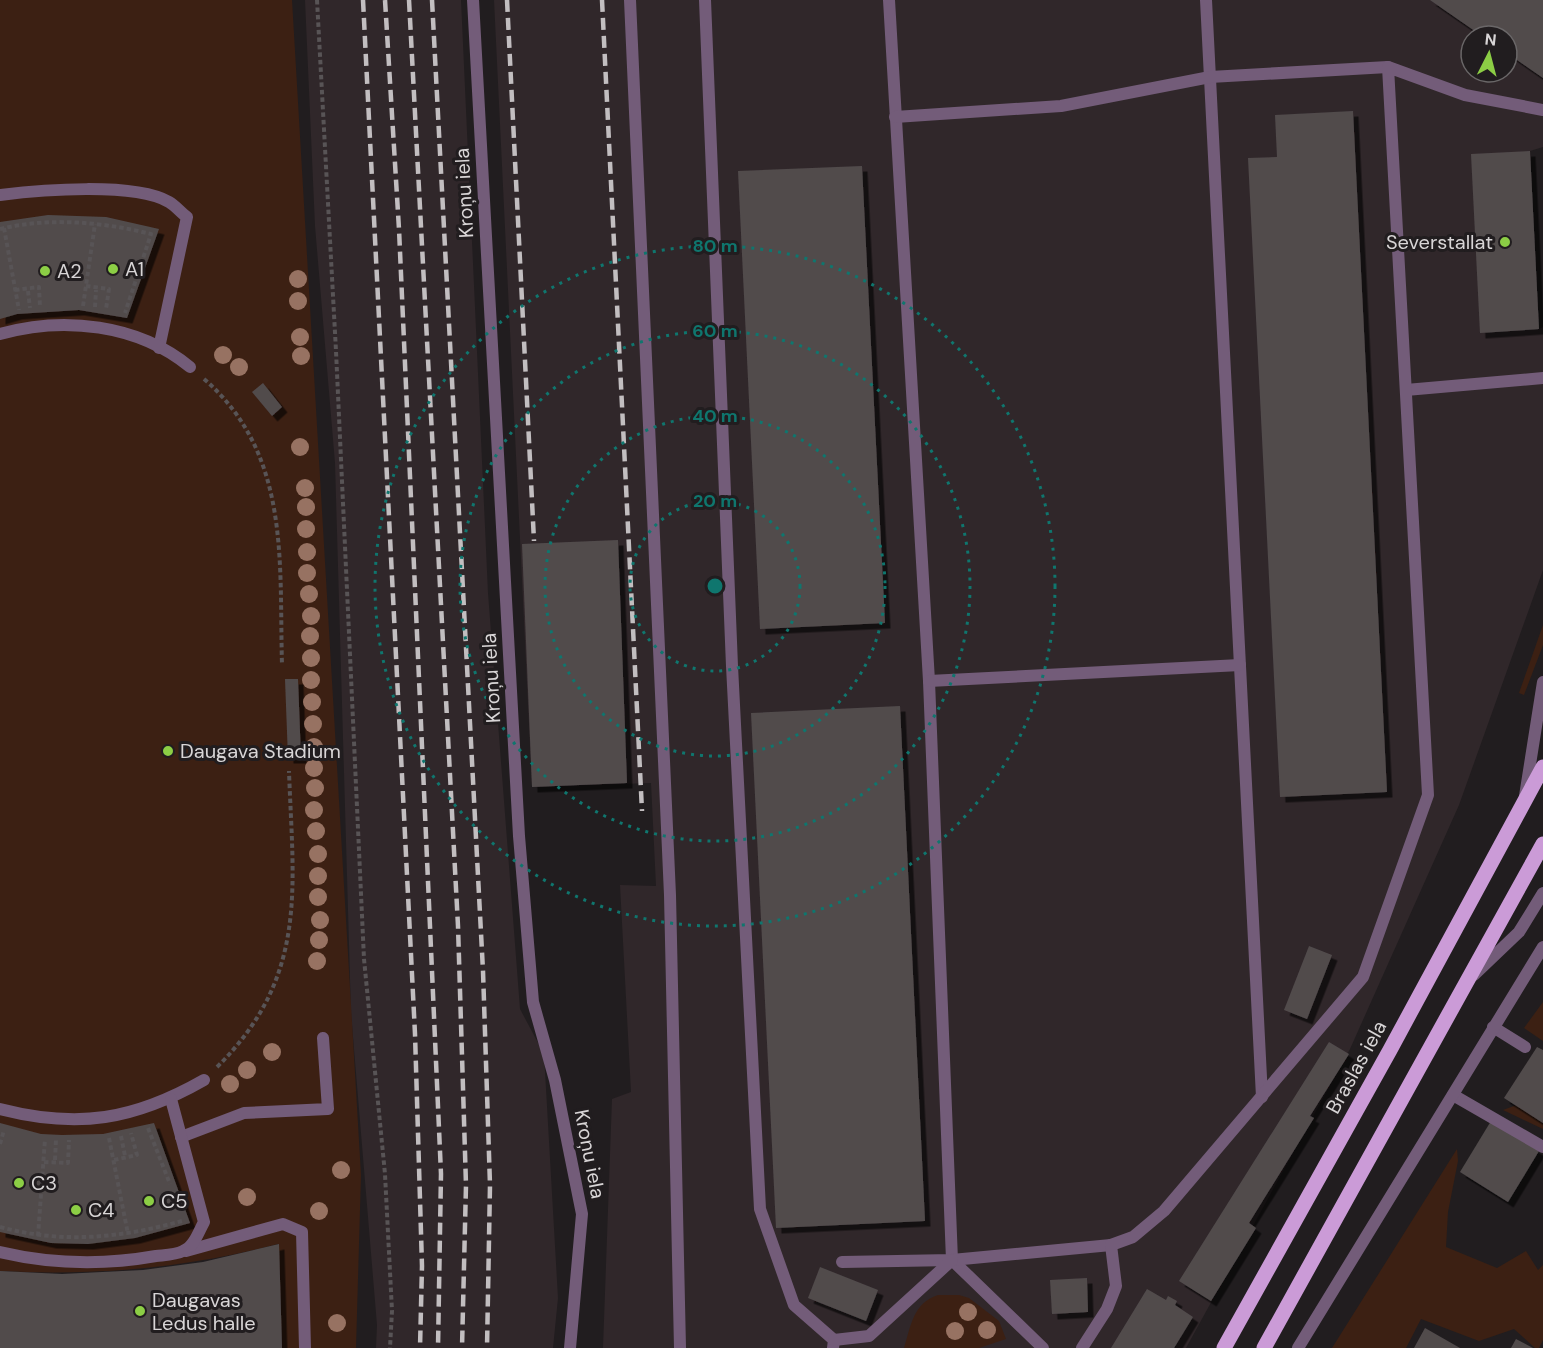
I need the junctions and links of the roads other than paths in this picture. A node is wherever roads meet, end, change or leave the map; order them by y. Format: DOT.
graph roads {
  1 [pos="473,0"];
  2 [pos="630,0"];
  3 [pos="705,0"];
  4 [pos="889,0"];
  5 [pos="1206,0"];
  6 [pos="1388,67"];
  7 [pos="1210,77"];
  8 [pos="1543,110"];
  9 [pos="895,117"];
  10 [pos="0,195"];
  11 [pos="0,334"];
  12 [pos="159,348"];
  13 [pos="190,367"];
  14 [pos="1543,378"];
  15 [pos="1406,390"];
  16 [pos="1240,664"];
  17 [pos="929,681"];
  18 [pos="1543,682"];
  19 [pos="1543,767"];
  20 [pos="1524,806"];
  21 [pos="1543,844"];
  22 [pos="1543,893"];
  23 [pos="1543,947"];
  24 [pos="1467,982"];
  25 [pos="1493,1027"];
  26 [pos="323,1038"];
  27 [pos="1525,1047"];
  28 [pos="204,1080"];
  29 [pos="1453,1095"];
  30 [pos="1262,1097"];
  31 [pos="171,1099"];
  32 [pos="0,1109"];
  33 [pos="181,1137"];
  34 [pos="1543,1147"];
  35 [pos="1110,1245"];
  36 [pos="185,1251"];
  37 [pos="0,1252"];
  38 [pos="952,1260"];
  39 [pos="842,1262"];
  40 [pos="834,1344"];
  41 [pos="305,1348"];
  42 [pos="570,1348"];
  43 [pos="680,1348"];
  44 [pos="1043,1348"];
  45 [pos="1082,1348"];
  46 [pos="1224,1348"];
  47 [pos="1264,1348"];
  48 [pos="1298,1348"];
  1 -- 42 [label="street, Kroņu iela"];
  2 -- 43 [label="street"];
  3 -- 40 [label="street"];
  4 -- 9 [label="street"];
  5 -- 7 [label="street"];
  6 -- 7 [label="street"];
  6 -- 8 [label="street"];
  6 -- 15 [label="street"];
  7 -- 9 [label="street"];
  7 -- 16 [label="street"];
  9 -- 17 [label="street"];
  10 -- 12 [label="street"];
  11 -- 12 [label="street"];
  12 -- 13 [label="street"];
  14 -- 15 [label="street"];
  15 -- 30 [label="street"];
  16 -- 17 [label="street"];
  16 -- 30 [label="street"];
  17 -- 38 [label="street"];
  18 -- 20 [label="street, Braslas iela"];
  19 -- 20 [label="main road, Braslas iela"];
  20 -- 46 [label="main road, Braslas iela"];
  21 -- 24 [label="main road"];
  22 -- 24 [label="street"];
  23 -- 25 [label="street"];
  24 -- 47 [label="main road"];
  25 -- 27 [label="street"];
  25 -- 29 [label="street"];
  26 -- 33 [label="street"];
  28 -- 31 [label="street"];
  29 -- 34 [label="street"];
  29 -- 48 [label="street"];
  30 -- 35 [label="street"];
  31 -- 32 [label="street"];
  31 -- 33 [label="street"];
  33 -- 36 [label="street"];
  35 -- 38 [label="street"];
  35 -- 45 [label="street"];
  36 -- 37 [label="street"];
  36 -- 41 [label="street"];
  38 -- 39 [label="street"];
  38 -- 40 [label="street"];
  38 -- 44 [label="street"];
}
